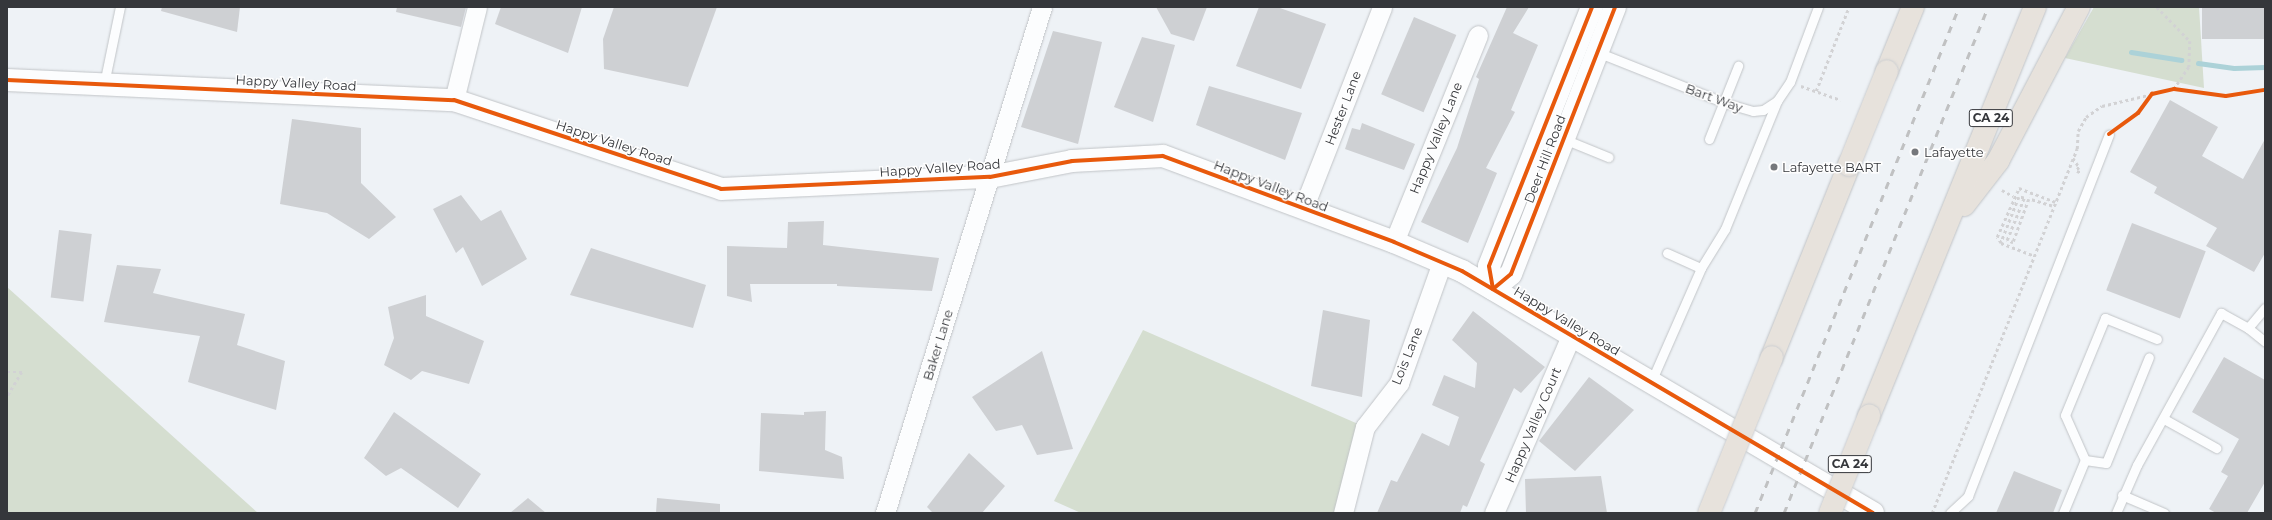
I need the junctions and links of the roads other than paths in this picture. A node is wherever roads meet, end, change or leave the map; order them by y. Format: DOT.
graph roads {
  1 [pos="120,7"];
  2 [pos="477,7"];
  3 [pos="1042,7"];
  4 [pos="1382,7"];
  5 [pos="1592,7"];
  6 [pos="1615,7"];
  7 [pos="1818,7"];
  8 [pos="1913,7"];
  9 [pos="2035,7"];
  10 [pos="2079,7"];
  11 [pos="1478,35"];
  12 [pos="1587,49"];
  13 [pos="1738,66"];
  14 [pos="1565,74"];
  15 [pos="7,80"];
  16 [pos="104,84"];
  17 [pos="454,100"];
  18 [pos="1777,101"];
  19 [pos="1723,102"];
  20 [pos="2108,134"];
  21 [pos="1564,139"];
  22 [pos="1709,139"];
  23 [pos="1608,157"];
  24 [pos="990,177"];
  25 [pos="1303,209"];
  26 [pos="1946,228"];
  27 [pos="1394,242"];
  28 [pos="1667,253"];
  29 [pos="1442,262"];
  30 [pos="1701,268"];
  31 [pos="1493,289"];
  32 [pos="2265,308"];
  33 [pos="2248,328"];
  34 [pos="1571,336"];
  35 [pos="2157,339"];
  36 [pos="2265,342"];
  37 [pos="2149,357"];
  38 [pos="1651,383"];
  39 [pos="2164,419"];
  40 [pos="2216,448"];
  41 [pos="2085,460"];
  42 [pos="2122,495"];
  43 [pos="886,513"];
  44 [pos="1343,513"];
  45 [pos="1494,513"];
  46 [pos="1709,513"];
  47 [pos="1830,513"];
  48 [pos="1873,513"];
  49 [pos="1950,513"];
  50 [pos="2063,513"];
  51 [pos="2116,513"];
  52 [pos="2164,513"];
  1 -- 16 [label="lane"];
  2 -- 17 [label="street"];
  3 -- 24 [label="street, Baker Lane"];
  4 -- 25 [label="street, Hester Lane"];
  5 -- 12 [label="street, Deer Hill Road"];
  5 -- 14 [label="street, Deer Hill Road"];
  6 -- 12 [label="street, Deer Hill Road"];
  7 -- 18 [label="lane, Bart Way"];
  8 -- 46 [label="highway, bridge"];
  9 -- 26 [label="highway, CA 24"];
  10 -- 26 [label="highway"];
  11 -- 27 [label="street, Happy Valley Lane"];
  12 -- 14 [label="street, Deer Hill Road"];
  12 -- 19 [label="lane, Bart Way"];
  12 -- 21 [label="street, Deer Hill Road"];
  13 -- 19 [label="lane"];
  14 -- 31 [label="street, Deer Hill Road"];
  15 -- 16 [label="street, Happy Valley Road"];
  16 -- 17 [label="street, Happy Valley Road"];
  17 -- 24 [label="street, Happy Valley Road"];
  18 -- 19 [label="lane, Bart Way"];
  18 -- 30 [label="lane"];
  19 -- 22 [label="lane"];
  20 -- 49 [label="lane"];
  21 -- 23 [label="lane"];
  21 -- 31 [label="street, Deer Hill Road"];
  24 -- 25 [label="street, Happy Valley Road"];
  24 -- 43 [label="street, Baker Lane"];
  25 -- 27 [label="street, Happy Valley Road"];
  26 -- 47 [label="highway, CA 24, bridge"];
  27 -- 29 [label="street, Happy Valley Road"];
  28 -- 30 [label="lane"];
  29 -- 31 [label="street, Happy Valley Road"];
  29 -- 44 [label="street, Lois Lane"];
  30 -- 38 [label="lane"];
  31 -- 34 [label="street, Happy Valley Road"];
  32 -- 33 [label="lane"];
  33 -- 36 [label="lane"];
  33 -- 39 [label="lane"];
  34 -- 38 [label="street, Happy Valley Road"];
  34 -- 45 [label="street, Happy Valley Court"];
  35 -- 41 [label="lane"];
  37 -- 41 [label="lane"];
  38 -- 48 [label="street, Happy Valley Road"];
  39 -- 40 [label="lane"];
  39 -- 42 [label="lane"];
  41 -- 50 [label="lane"];
  42 -- 51 [label="lane"];
  42 -- 52 [label="lane"];
}
